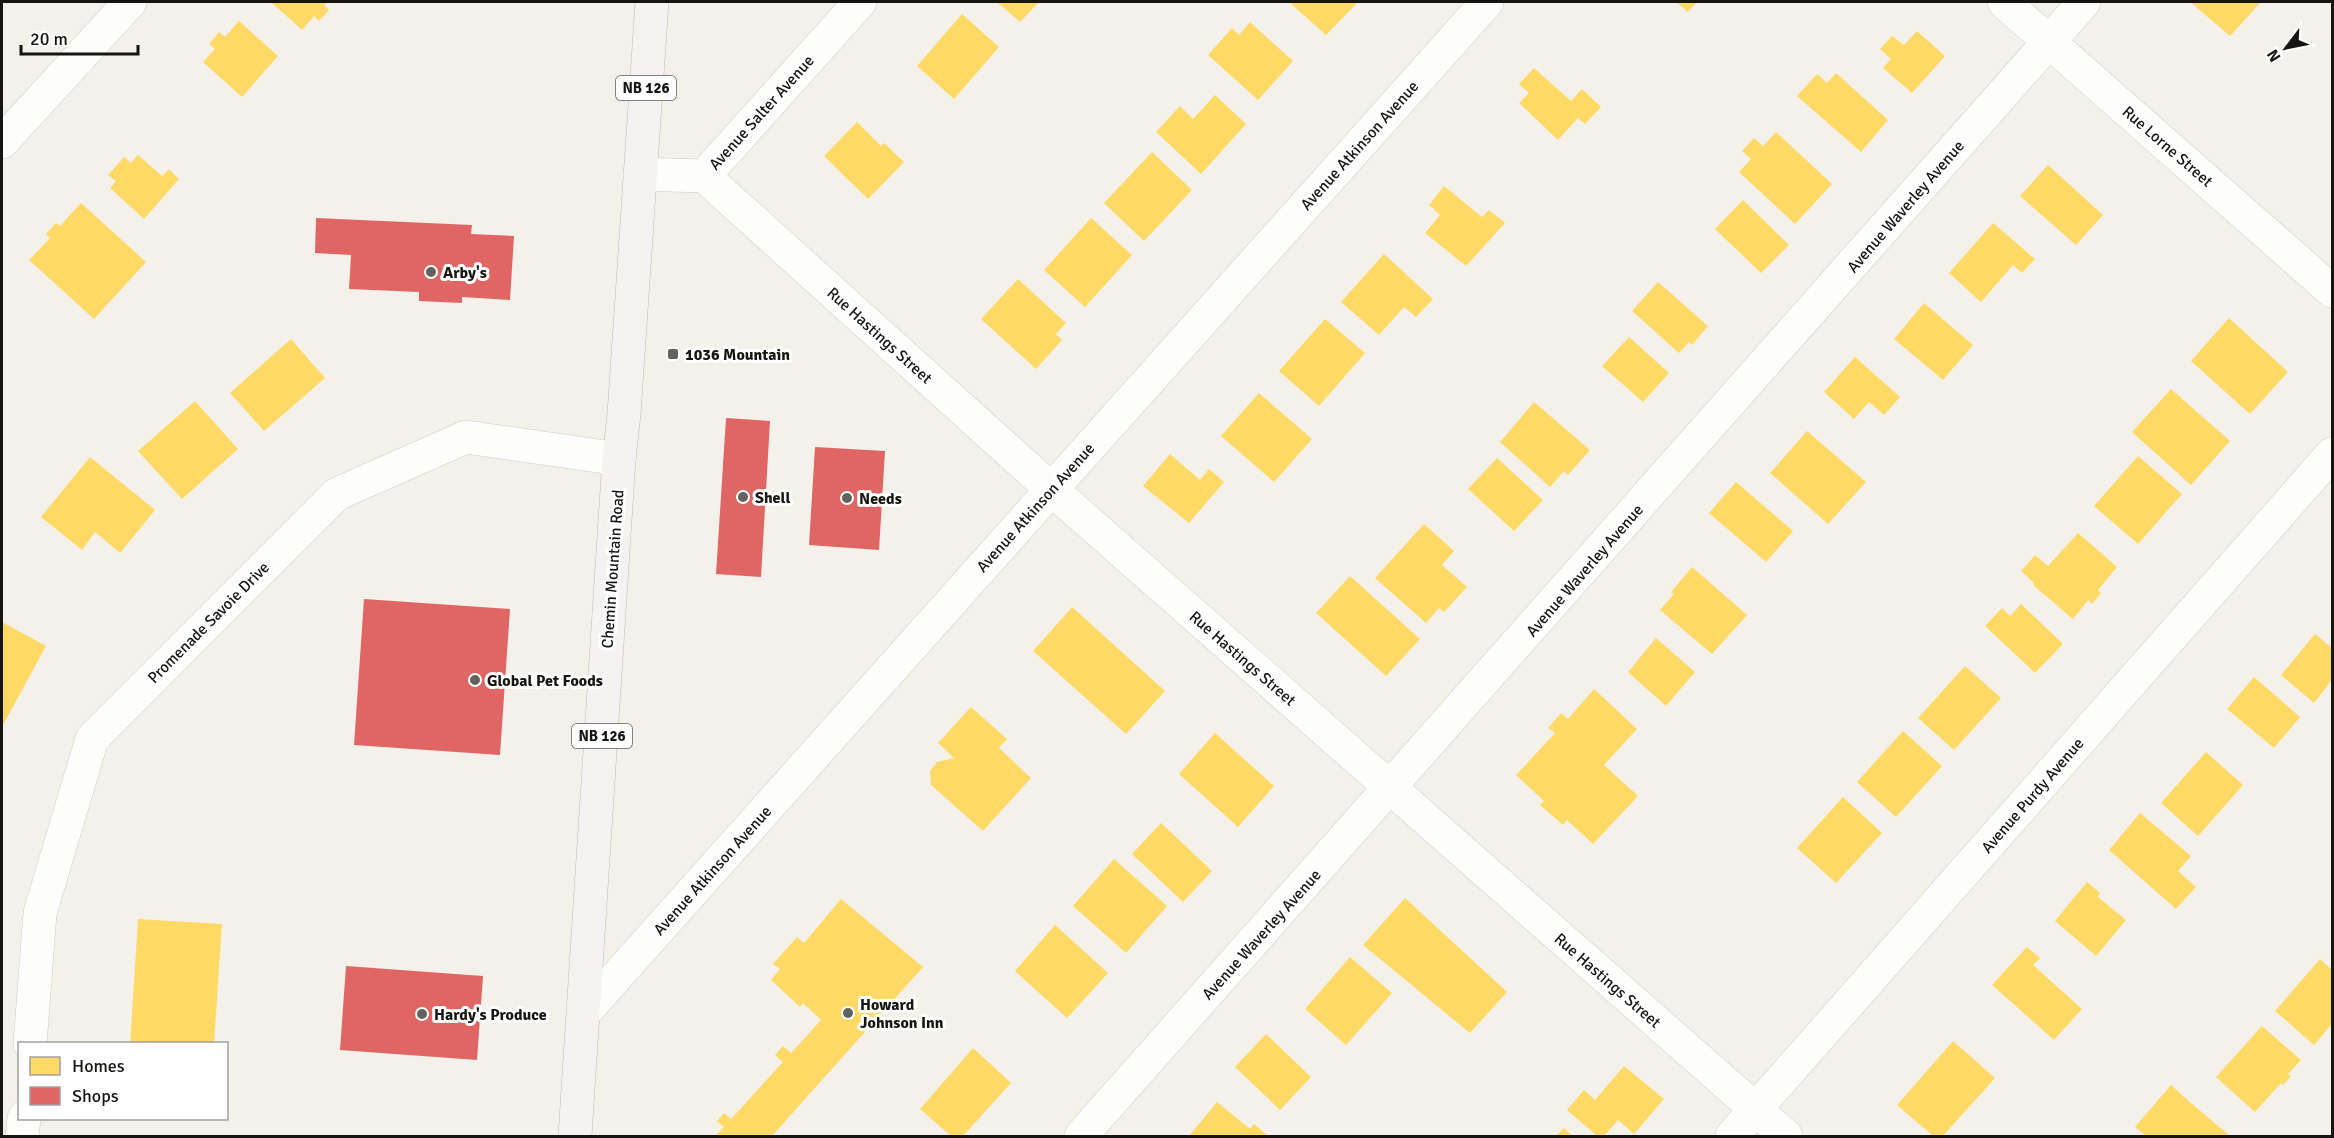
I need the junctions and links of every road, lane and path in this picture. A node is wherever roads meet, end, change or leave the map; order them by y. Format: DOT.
graph roads {
  1 [pos="130,2"];
  2 [pos="652,2"];
  3 [pos="860,2"];
  4 [pos="1487,2"];
  5 [pos="2004,2"];
  6 [pos="2084,2"];
  7 [pos="2050,42"];
  8 [pos="2,142"];
  9 [pos="640,174"];
  10 [pos="704,176"];
  11 [pos="2332,291"];
  12 [pos="2332,454"];
  13 [pos="619,459"];
  14 [pos="1051,489"];
  15 [pos="1391,788"];
  16 [pos="584,1013"];
  17 [pos="30,1042"];
  18 [pos="1755,1110"];
  19 [pos="24,1120"];
  20 [pos="22,1137"];
  21 [pos="575,1137"];
  22 [pos="1081,1137"];
  23 [pos="1732,1137"];
  24 [pos="1786,1137"];
  1 -- 8 [label="street"];
  2 -- 9 [label="main road, Chemin Mountain Road / NB 126"];
  3 -- 10 [label="street, Avenue Salter Avenue"];
  4 -- 14 [label="street, Avenue Atkinson Avenue"];
  5 -- 7 [label="street, Rue Lorne Street"];
  6 -- 7 [label="street, Avenue Waverley Avenue"];
  7 -- 11 [label="street, Rue Lorne Street"];
  7 -- 15 [label="street, Avenue Waverley Avenue"];
  9 -- 10 [label="street, Avenue Salter Avenue"];
  9 -- 13 [label="main road, Chemin Mountain Road / NB 126"];
  10 -- 14 [label="street, Rue Hastings Street"];
  12 -- 18 [label="street, Avenue Purdy Avenue"];
  13 -- 16 [label="main road, Chemin Mountain Road / NB 126"];
  13 -- 17 [label="street, Promenade Savoie Drive"];
  14 -- 15 [label="street, Rue Hastings Street"];
  14 -- 16 [label="street, Avenue Atkinson Avenue"];
  15 -- 18 [label="street, Rue Hastings Street"];
  15 -- 22 [label="street, Avenue Waverley Avenue"];
  16 -- 21 [label="main road, Chemin Mountain Road / NB 126"];
  18 -- 23 [label="street, Avenue Purdy Avenue"];
  18 -- 24 [label="street, Rue Hastings Street"];
  19 -- 20 [label="street"];
}
